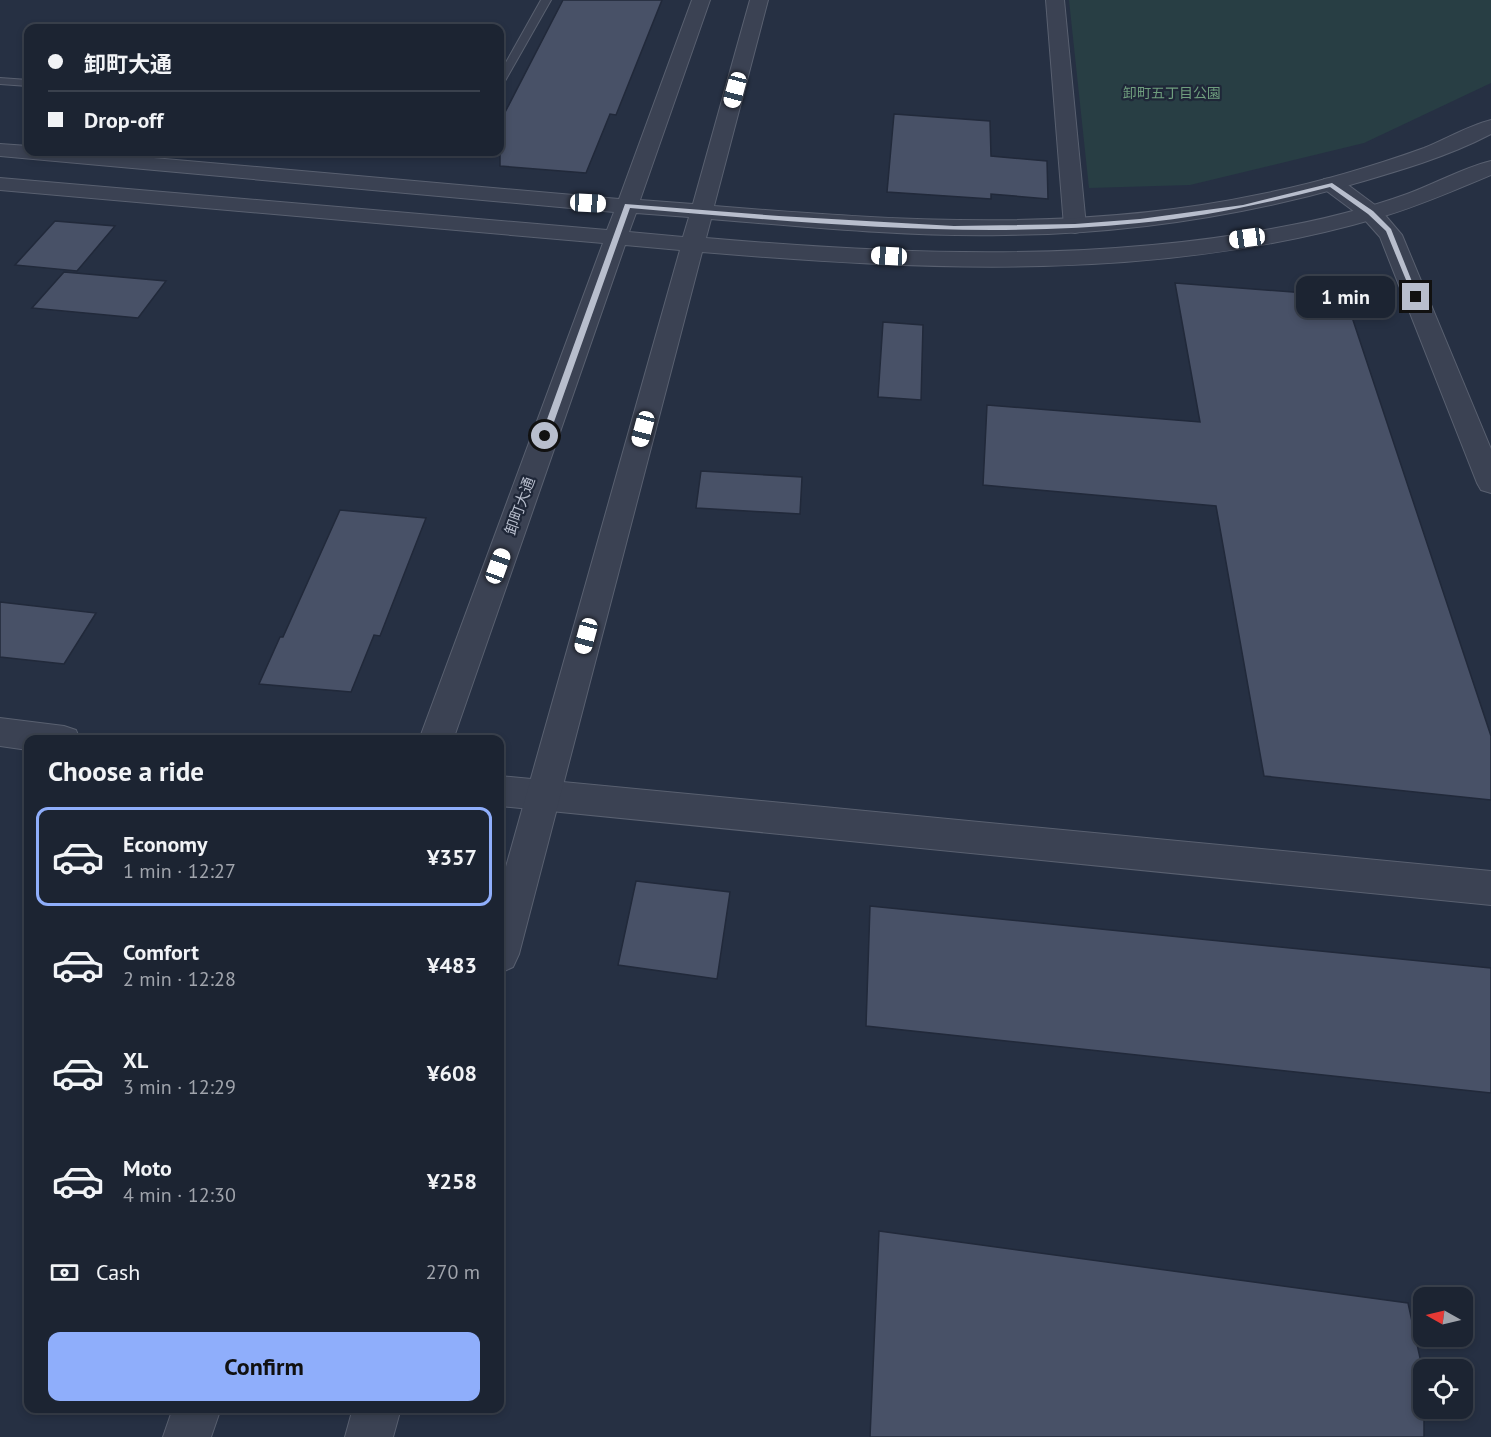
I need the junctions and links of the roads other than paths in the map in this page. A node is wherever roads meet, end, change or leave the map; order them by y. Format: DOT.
graph roads {
  1 [pos="546,0"];
  2 [pos="700,0"];
  3 [pos="759,0"];
  4 [pos="1055,0"];
  5 [pos="504,74"];
  6 [pos="0,81"];
  7 [pos="24,83"];
  8 [pos="1491,126"];
  9 [pos="0,150"];
  10 [pos="24,152"];
  11 [pos="67,156"];
  12 [pos="1491,167"];
  13 [pos="0,184"];
  14 [pos="1332,184"];
  15 [pos="627,206"];
  16 [pos="702,212"];
  17 [pos="1371,213"];
  18 [pos="1075,226"];
  19 [pos="616,238"];
  20 [pos="693,244"];
  21 [pos="1491,483"];
  22 [pos="0,732"];
  23 [pos="24,735"];
  24 [pos="438,735"];
  25 [pos="504,792"];
  26 [pos="542,797"];
  27 [pos="1491,888"];
  28 [pos="504,939"];
  29 [pos="195,1413"];
  30 [pos="376,1413"];
  31 [pos="187,1437"];
  32 [pos="369,1437"];
  1 -- 5 [label="lane"];
  2 -- 15 [label="street, 卸町大通"];
  3 -- 16 [label="street"];
  4 -- 18 [label="street"];
  6 -- 7 [label="lane"];
  8 -- 14 [label="street"];
  9 -- 10 [label="street"];
  11 -- 15 [label="street"];
  12 -- 17 [label="street"];
  13 -- 19 [label="street"];
  14 -- 17 [label="street"];
  14 -- 18 [label="street"];
  15 -- 16 [label="street"];
  15 -- 19 [label="street, 卸町大通"];
  16 -- 18 [label="street"];
  16 -- 20 [label="street"];
  17 -- 20 [label="street"];
  17 -- 21 [label="street"];
  19 -- 20 [label="street"];
  19 -- 24 [label="street, 卸町大通"];
  20 -- 26 [label="street"];
  22 -- 23 [label="street"];
  25 -- 26 [label="street"];
  26 -- 27 [label="street"];
  26 -- 28 [label="street"];
  29 -- 31 [label="street"];
  30 -- 32 [label="street"];
}
